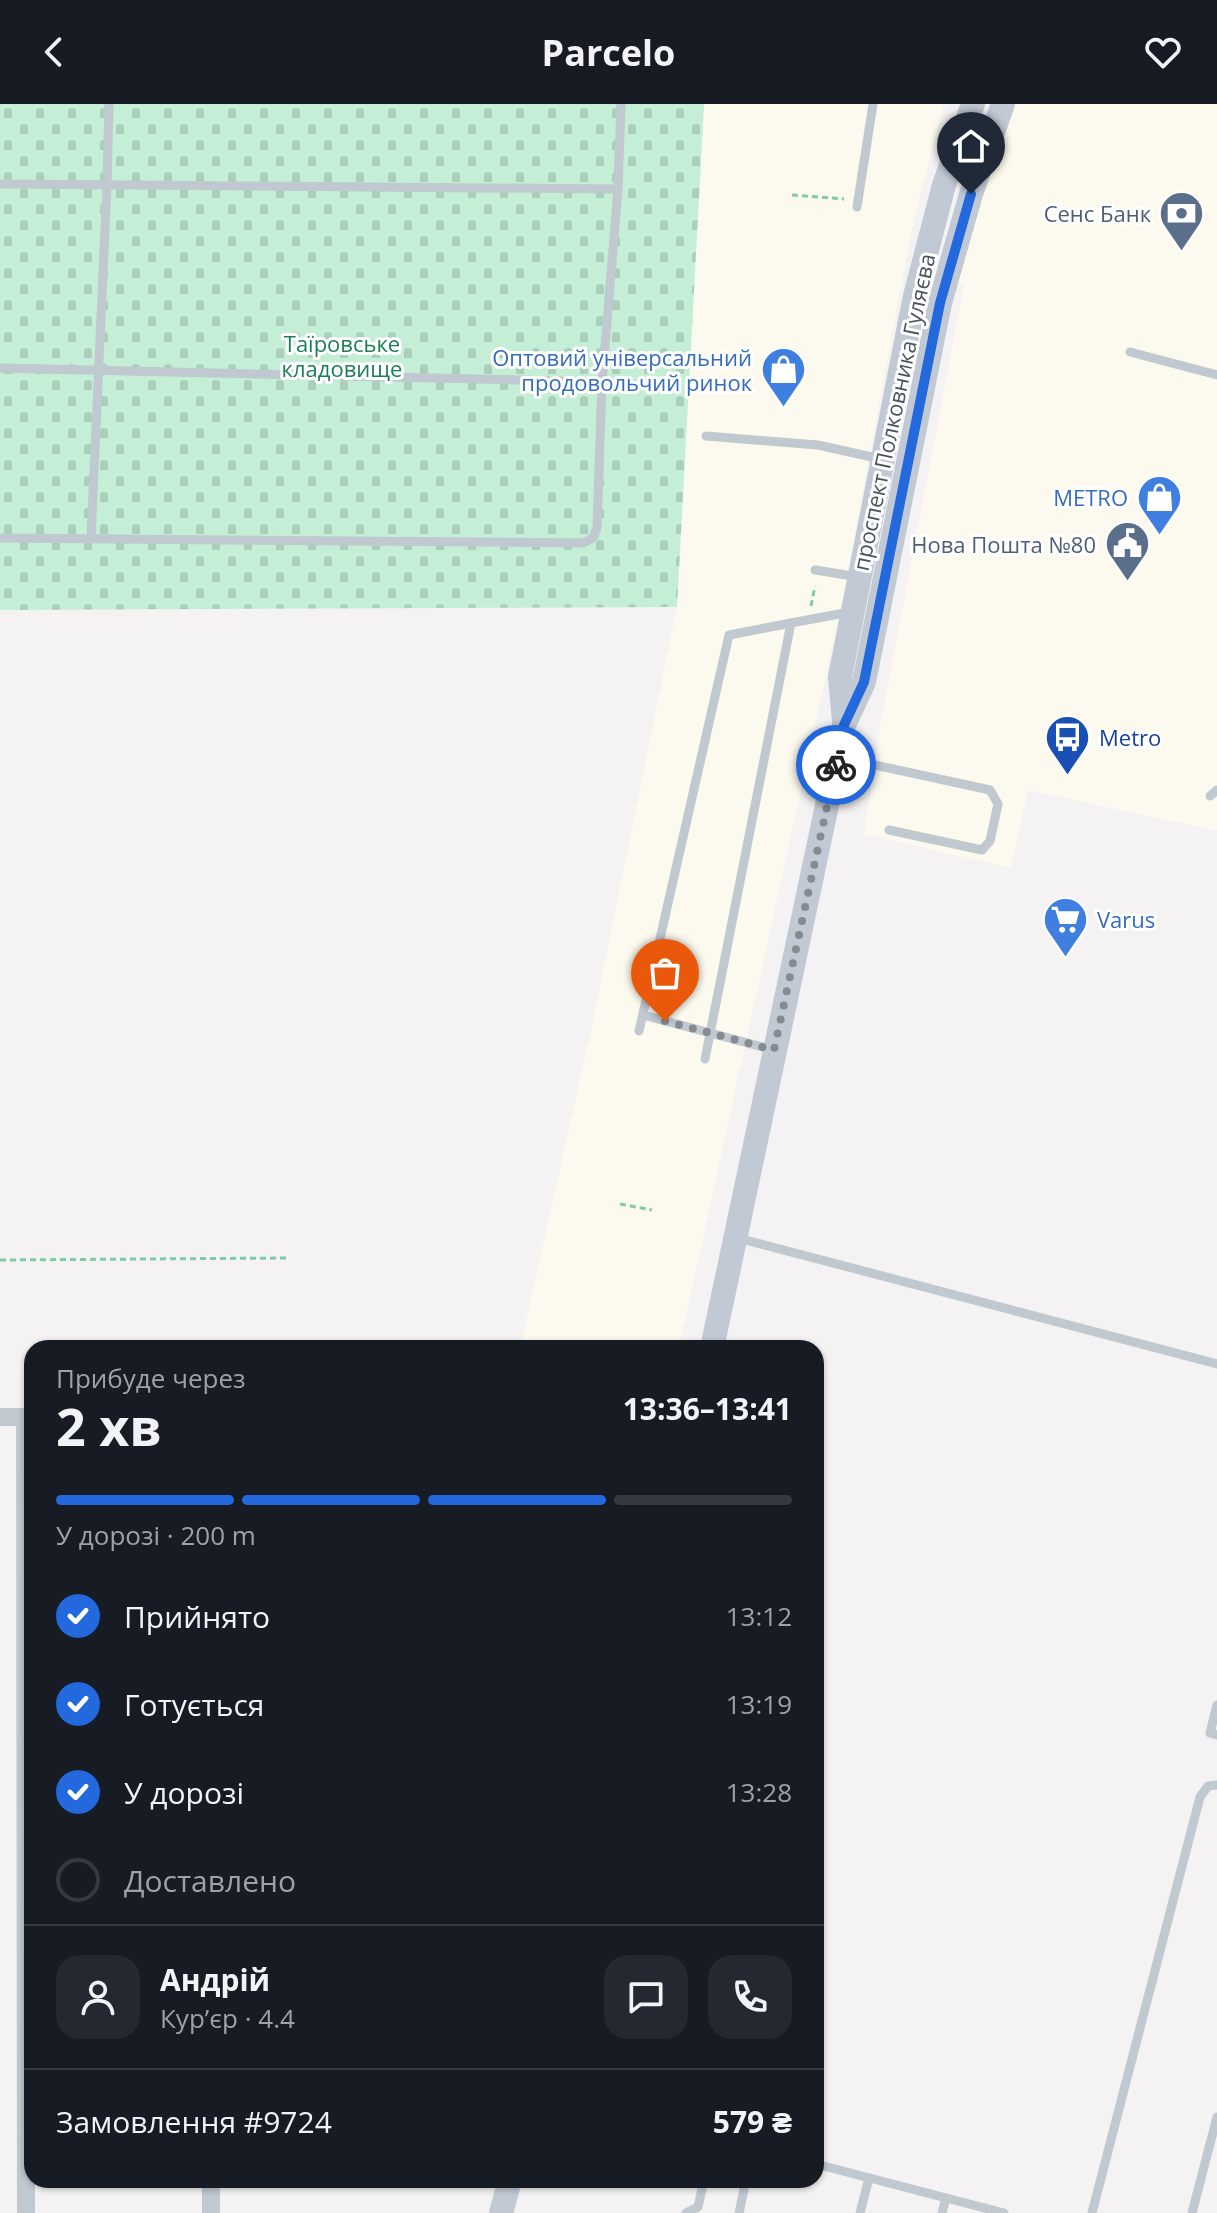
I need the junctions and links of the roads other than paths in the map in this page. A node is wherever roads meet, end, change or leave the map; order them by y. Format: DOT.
graph roads {
  1 [pos="109,104"];
  2 [pos="621,104"];
  3 [pos="873,104"];
  4 [pos="973,104"];
  5 [pos="1003,104"];
  6 [pos="0,184"];
  7 [pos="107,185"];
  8 [pos="618,189"];
  9 [pos="858,203"];
  10 [pos="1130,352"];
  11 [pos="0,368"];
  12 [pos="99,369"];
  13 [pos="1217,375"];
  14 [pos="602,382"];
  15 [pos="706,436"];
  16 [pos="881,459"];
  17 [pos="0,538"];
  18 [pos="91,538"];
  19 [pos="817,570"];
  20 [pos="859,577"];
  21 [pos="852,611"];
  22 [pos="791,623"];
  23 [pos="844,725"];
  24 [pos="838,757"];
  25 [pos="889,830"];
  26 [pos="643,1015"];
  27 [pos="639,1031"];
  28 [pos="710,1033"];
  29 [pos="774,1050"];
  30 [pos="705,1059"];
  31 [pos="735,1238"];
  32 [pos="714,1340"];
  33 [pos="1217,1364"];
  34 [pos="0,1417"];
  35 [pos="24,1417"];
  36 [pos="1217,1705"];
  37 [pos="1217,1735"];
  38 [pos="1217,1785"];
  39 [pos="1217,2117"];
  40 [pos="824,2166"];
  41 [pos="869,2178"];
  42 [pos="26,2188"];
  43 [pos="211,2188"];
  44 [pos="508,2188"];
  45 [pos="702,2188"];
  46 [pos="744,2188"];
  47 [pos="946,2198"];
  48 [pos="26,2213"];
  49 [pos="211,2213"];
  50 [pos="501,2213"];
  51 [pos="686,2213"];
  52 [pos="739,2213"];
  53 [pos="860,2213"];
  54 [pos="942,2213"];
  55 [pos="1004,2213"];
  56 [pos="1092,2213"];
  57 [pos="1192,2213"];
  1 -- 7 [label="lane"];
  2 -- 8 [label="lane"];
  3 -- 9 [label="lane"];
  4 -- 16 [label="main road, проспект Полковника Гуляєва"];
  5 -- 23 [label="main road, проспект Полковника Гуляєва"];
  6 -- 7 [label="lane"];
  7 -- 8 [label="lane"];
  7 -- 12 [label="lane"];
  8 -- 14 [label="lane"];
  10 -- 13 [label="lane"];
  11 -- 12 [label="lane"];
  12 -- 14 [label="lane"];
  12 -- 18 [label="lane"];
  14 -- 18 [label="lane"];
  15 -- 16 [label="lane"];
  16 -- 20 [label="main road, проспект Полковника Гуляєва"];
  17 -- 18 [label="lane"];
  19 -- 20 [label="lane"];
  20 -- 21 [label="main road, проспект Полковника Гуляєва"];
  21 -- 22 [label="lane"];
  21 -- 23 [label="main road, проспект Полковника Гуляєва"];
  22 -- 26 [label="lane"];
  22 -- 28 [label="lane"];
  23 -- 24 [label="main road, проспект Полковника Гуляєва"];
  24 -- 25 [label="lane"];
  24 -- 29 [label="main road, проспект Полковника Гуляєва"];
  26 -- 27 [label="lane"];
  26 -- 28 [label="lane"];
  28 -- 29 [label="lane"];
  28 -- 30 [label="lane"];
  29 -- 31 [label="main road, проспект Полковника Гуляєва"];
  31 -- 32 [label="main road, проспект Полковника Гуляєва"];
  31 -- 33 [label="lane"];
  34 -- 35 [label="street"];
  36 -- 37 [label="lane"];
  38 -- 56 [label="lane"];
  39 -- 57 [label="lane"];
  40 -- 41 [label="lane"];
  41 -- 47 [label="lane"];
  41 -- 53 [label="lane"];
  42 -- 48 [label="street"];
  43 -- 49 [label="street"];
  44 -- 50 [label="main road"];
  45 -- 51 [label="lane"];
  46 -- 52 [label="lane"];
  47 -- 54 [label="lane"];
  47 -- 55 [label="lane"];
}
